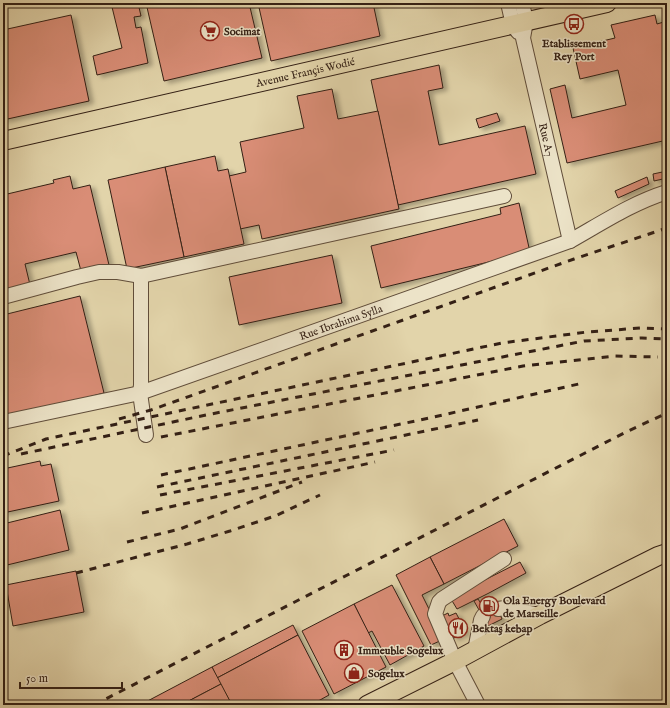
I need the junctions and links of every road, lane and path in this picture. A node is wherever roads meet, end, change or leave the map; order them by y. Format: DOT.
graph roads {
  1 [pos="508,3"];
  2 [pos="522,3"];
  3 [pos="607,3"];
  4 [pos="520,28"];
  5 [pos="3,141"];
  6 [pos="667,192"];
  7 [pos="504,196"];
  8 [pos="570,241"];
  9 [pos="141,276"];
  10 [pos="3,297"];
  11 [pos="140,393"];
  12 [pos="3,422"];
  13 [pos="146,435"];
  14 [pos="667,553"];
  15 [pos="504,559"];
  16 [pos="498,609"];
  17 [pos="540,615"];
  18 [pos="483,616"];
  19 [pos="475,650"];
  20 [pos="455,661"];
  21 [pos="367,705"];
  22 [pos="478,705"];
  1 -- 4 [label="street"];
  2 -- 4 [label="street"];
  3 -- 4 [label="main road, Avenue Françis Wodié"];
  4 -- 5 [label="main road, Avenue Françis Wodié"];
  4 -- 8 [label="street, Rue A7"];
  6 -- 8 [label="street, Rue Ibrahima Sylla"];
  7 -- 9 [label="street"];
  8 -- 11 [label="street, Rue Ibrahima Sylla"];
  9 -- 10 [label="street"];
  9 -- 11 [label="street"];
  11 -- 12 [label="street, Rue Ibrahima Sylla"];
  11 -- 13 [label="street"];
  14 -- 17 [label="main road"];
  15 -- 20 [label="street"];
  16 -- 17 [label="street"];
  17 -- 19 [label="main road"];
  18 -- 19 [label="street"];
  19 -- 20 [label="main road"];
  20 -- 21 [label="main road"];
  20 -- 22 [label="street"];
}
